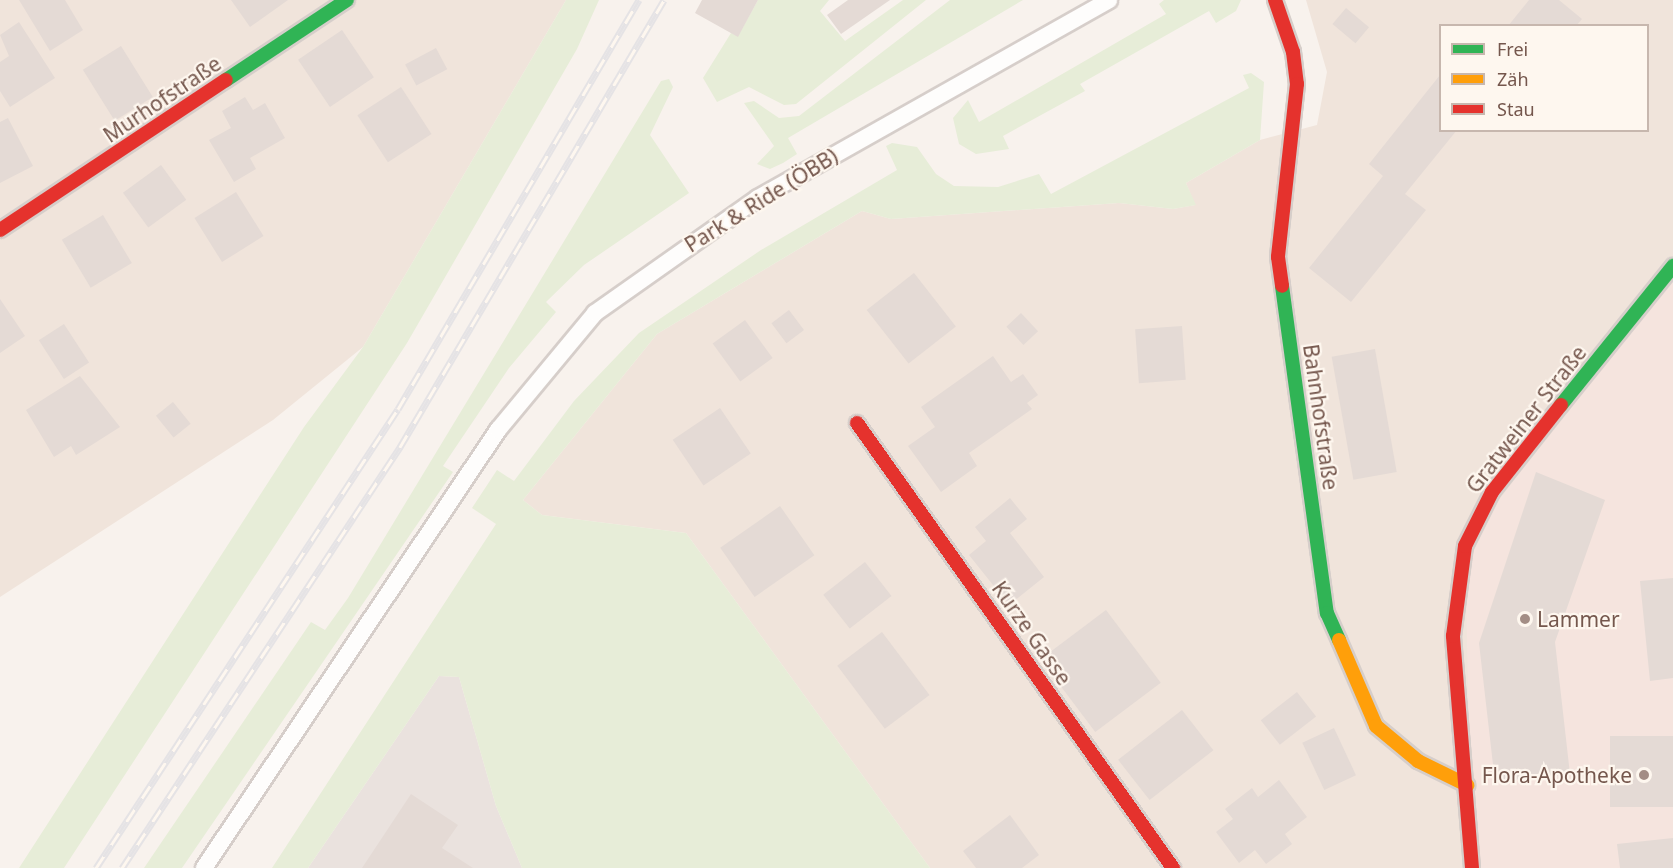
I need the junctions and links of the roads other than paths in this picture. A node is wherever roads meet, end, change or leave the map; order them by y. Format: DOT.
graph roads {
  1 [pos="347,0"];
  2 [pos="1109,0"];
  3 [pos="1275,0"];
  4 [pos="0,230"];
  5 [pos="1673,266"];
  6 [pos="857,423"];
  7 [pos="1467,785"];
  8 [pos="204,868"];
  9 [pos="1173,868"];
  10 [pos="1472,868"];
  1 -- 4 [label="street, Murhofstraße"];
  2 -- 8 [label="lane, Park & Ride (ÖBB)"];
  3 -- 7 [label="street, Bahnhofstraße"];
  5 -- 7 [label="street, Gratweiner Straße"];
  6 -- 9 [label="street, Kurze Gasse"];
  7 -- 10 [label="street, Gratweiner Straße"];
}
